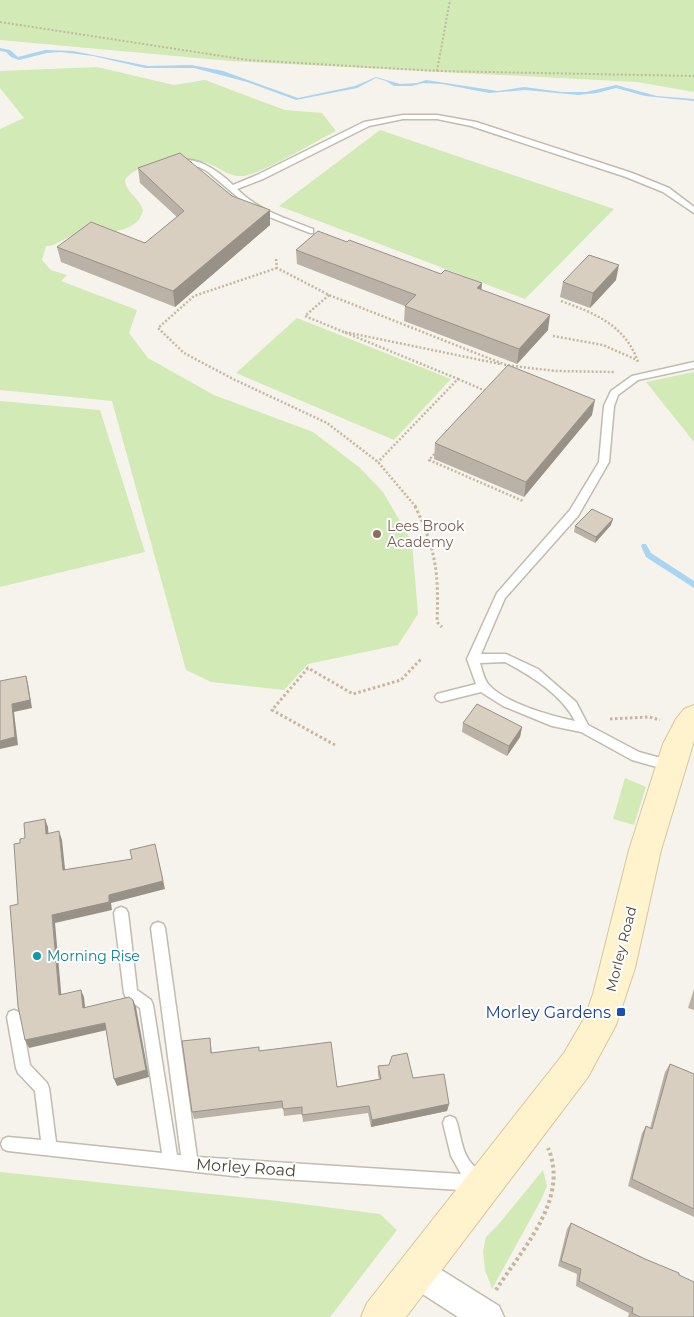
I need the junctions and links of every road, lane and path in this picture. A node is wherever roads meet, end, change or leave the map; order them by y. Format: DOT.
graph roads {
  1 [pos="450,0"];
  2 [pos="0,22"];
  3 [pos="437,71"];
  4 [pos="694,76"];
  5 [pos="177,164"];
  6 [pos="233,188"];
  7 [pos="694,210"];
  8 [pos="310,231"];
  9 [pos="276,259"];
  10 [pos="277,268"];
  11 [pos="329,295"];
  12 [pos="561,301"];
  13 [pos="345,332"];
  14 [pos="552,336"];
  15 [pos="637,360"];
  16 [pos="506,365"];
  17 [pos="694,365"];
  18 [pos="505,372"];
  19 [pos="645,376"];
  20 [pos="458,380"];
  21 [pos="485,400"];
  22 [pos="442,446"];
  23 [pos="378,462"];
  24 [pos="523,501"];
  25 [pos="442,627"];
  26 [pos="422,659"];
  27 [pos="473,659"];
  28 [pos="483,687"];
  29 [pos="441,697"];
  30 [pos="694,717"];
  31 [pos="610,719"];
  32 [pos="660,720"];
  33 [pos="584,728"];
  34 [pos="335,745"];
  35 [pos="671,766"];
  36 [pos="121,913"];
  37 [pos="158,928"];
  38 [pos="14,1017"];
  39 [pos="536,1117"];
  40 [pos="450,1123"];
  41 [pos="8,1144"];
  42 [pos="49,1148"];
  43 [pos="172,1161"];
  44 [pos="190,1163"];
  45 [pos="485,1183"];
  46 [pos="417,1268"];
  47 [pos="485,1315"];
  48 [pos="381,1317"];
  1 -- 3 [label="path"];
  2 -- 3 [label="path"];
  3 -- 4 [label="path"];
  5 -- 6 [label="lane"];
  6 -- 7 [label="lane"];
  6 -- 8 [label="lane"];
  9 -- 10 [label="path"];
  10 -- 11 [label="path"];
  10 -- 23 [label="path"];
  11 -- 13 [label="path"];
  11 -- 16 [label="path"];
  12 -- 15 [label="path"];
  13 -- 16 [label="path"];
  13 -- 20 [label="path"];
  14 -- 15 [label="path"];
  15 -- 19 [label="path"];
  16 -- 18 [label="path"];
  16 -- 19 [label="path"];
  17 -- 19 [label="lane"];
  19 -- 27 [label="lane"];
  20 -- 21 [label="path"];
  20 -- 23 [label="path"];
  22 -- 24 [label="path"];
  23 -- 25 [label="path"];
  26 -- 34 [label="path"];
  27 -- 28 [label="lane"];
  27 -- 33 [label="lane"];
  28 -- 29 [label="lane"];
  28 -- 33 [label="lane"];
  30 -- 35 [label="street, Morley Road"];
  31 -- 32 [label="path"];
  33 -- 35 [label="lane"];
  35 -- 39 [label="street, Morley Road"];
  36 -- 43 [label="lane"];
  37 -- 44 [label="lane"];
  38 -- 42 [label="lane"];
  39 -- 45 [label="street, Morley Road"];
  39 -- 47 [label="path"];
  40 -- 45 [label="lane"];
  41 -- 42 [label="lane, Morley Road"];
  42 -- 43 [label="lane, Morley Road"];
  43 -- 44 [label="lane, Morley Road"];
  44 -- 45 [label="lane, Morley Road"];
  45 -- 46 [label="street, Morley Road"];
  46 -- 47 [label="street"];
  46 -- 48 [label="street, Morley Road"];
}
